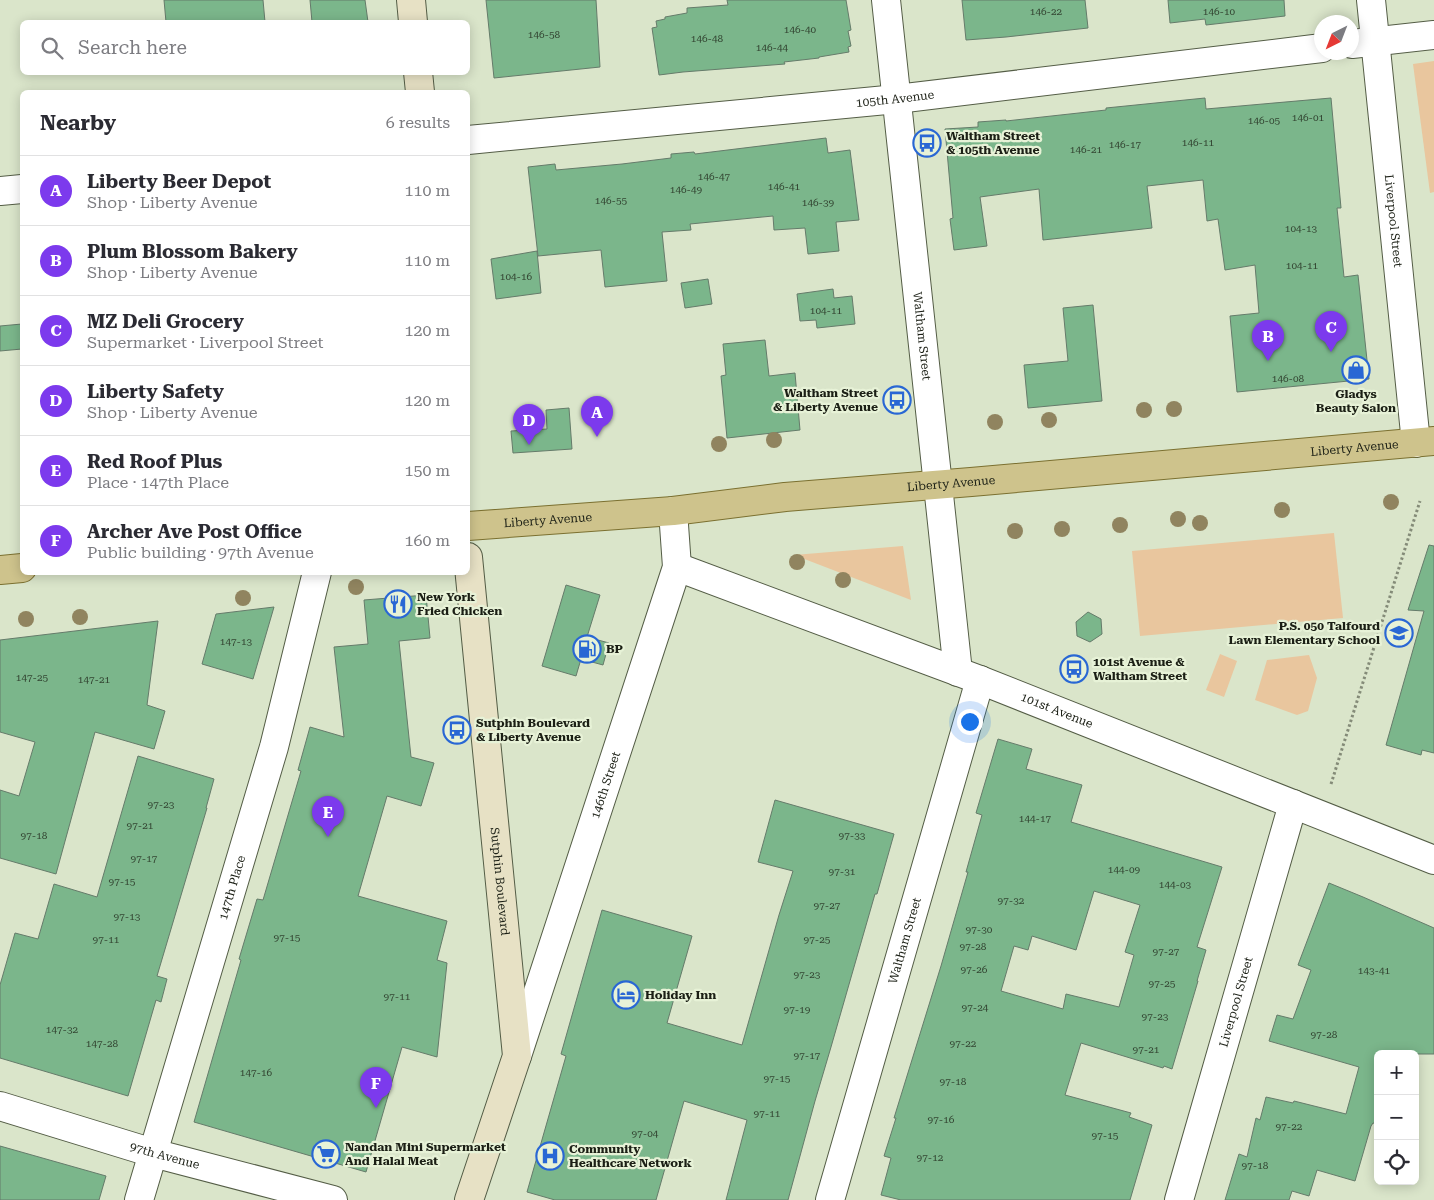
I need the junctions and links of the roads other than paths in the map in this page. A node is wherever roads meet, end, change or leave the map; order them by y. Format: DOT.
graph roads {
  1 [pos="411,0"];
  2 [pos="886,0"];
  3 [pos="1371,0"];
  4 [pos="413,20"];
  5 [pos="1434,35"];
  6 [pos="1364,43"];
  7 [pos="1314,49"];
  8 [pos="418,75"];
  9 [pos="420,90"];
  10 [pos="897,99"];
  11 [pos="470,140"];
  12 [pos="20,189"];
  13 [pos="0,191"];
  14 [pos="1425,442"];
  15 [pos="937,484"];
  16 [pos="673,511"];
  17 [pos="470,526"];
  18 [pos="677,567"];
  19 [pos="20,568"];
  20 [pos="0,570"];
  21 [pos="316,575"];
  22 [pos="470,575"];
  23 [pos="969,676"];
  24 [pos="1293,804"];
  25 [pos="1434,860"];
  26 [pos="517,1056"];
  27 [pos="0,1106"];
  28 [pos="153,1153"];
  29 [pos="139,1200"];
  30 [pos="333,1200"];
  31 [pos="469,1200"];
  32 [pos="830,1200"];
  33 [pos="1179,1200"];
  1 -- 4 [label="main road"];
  2 -- 10 [label="street, Waltham Street"];
  3 -- 6 [label="street, Liverpool Street"];
  5 -- 6 [label="street"];
  6 -- 14 [label="street, Liverpool Street"];
  7 -- 10 [label="street, 105th Avenue"];
  8 -- 9 [label="main road"];
  10 -- 11 [label="street, 105th Avenue"];
  10 -- 15 [label="street, Waltham Street"];
  12 -- 13 [label="street"];
  14 -- 15 [label="main road, Liberty Avenue"];
  15 -- 16 [label="main road, Liberty Avenue"];
  15 -- 23 [label="street, Waltham Street"];
  16 -- 17 [label="main road, Liberty Avenue"];
  16 -- 18 [label="street, 146th Street"];
  18 -- 23 [label="street, 101st Avenue"];
  18 -- 26 [label="street, 146th Street"];
  19 -- 20 [label="main road"];
  21 -- 28 [label="street, 147th Place"];
  22 -- 26 [label="main road, Sutphin Boulevard"];
  23 -- 24 [label="street, 101st Avenue"];
  23 -- 32 [label="street, Waltham Street"];
  24 -- 25 [label="street, 101st Avenue"];
  24 -- 33 [label="street, Liverpool Street"];
  26 -- 31 [label="main road, Sutphin Boulevard"];
  27 -- 28 [label="street, 97th Avenue"];
  28 -- 29 [label="street, 147th Place"];
  28 -- 30 [label="street, 97th Avenue"];
}
